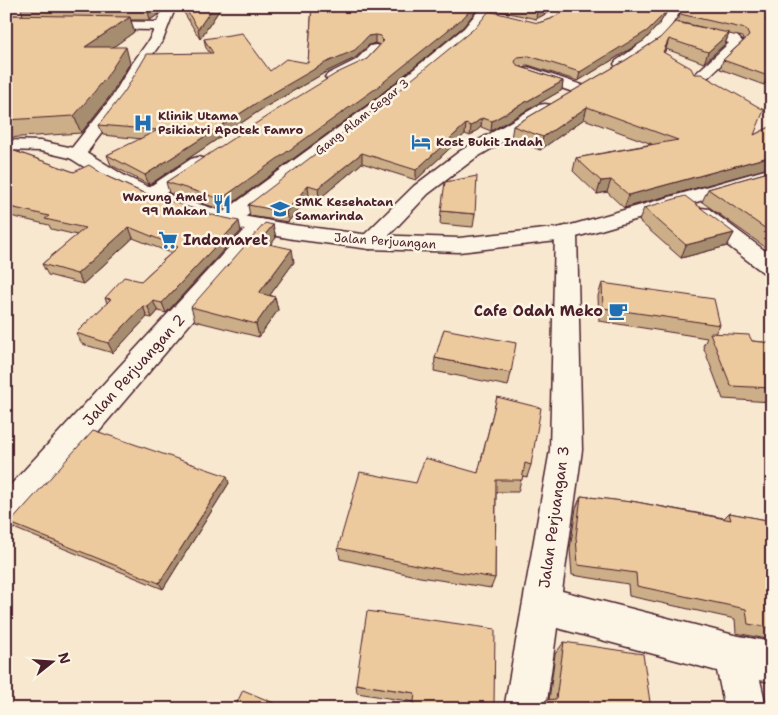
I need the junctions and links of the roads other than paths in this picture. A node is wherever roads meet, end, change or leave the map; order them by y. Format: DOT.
graph roads {
  1 [pos="170,6"];
  2 [pos="677,6"];
  3 [pos="486,10"];
  4 [pos="87,25"];
  5 [pos="668,25"];
  6 [pos="160,26"];
  7 [pos="375,49"];
  8 [pos="522,70"];
  9 [pos="609,71"];
  10 [pos="594,80"];
  11 [pos="696,81"];
  12 [pos="316,87"];
  13 [pos="579,89"];
  14 [pos="6,145"];
  15 [pos="213,153"];
  16 [pos="76,154"];
  17 [pos="772,174"];
  18 [pos="150,195"];
  19 [pos="682,199"];
  20 [pos="227,220"];
  21 [pos="261,226"];
  22 [pos="566,233"];
  23 [pos="370,242"];
  24 [pos="772,268"];
  25 [pos="6,514"];
  26 [pos="541,605"];
  27 [pos="753,659"];
  28 [pos="525,709"];
  29 [pos="746,709"];
  1 -- 6 [label="street"];
  2 -- 5 [label="street"];
  3 -- 20 [label="street, Gang Alam Segar 3"];
  4 -- 6 [label="street"];
  5 -- 9 [label="street"];
  5 -- 11 [label="street"];
  6 -- 16 [label="street"];
  7 -- 12 [label="street"];
  8 -- 13 [label="street"];
  10 -- 13 [label="street"];
  13 -- 23 [label="street"];
  14 -- 16 [label="street, Jalan Perjuangan"];
  15 -- 18 [label="street"];
  16 -- 18 [label="street, Jalan Perjuangan"];
  17 -- 19 [label="street, Jalan Perjuangan"];
  18 -- 20 [label="street, Jalan Perjuangan"];
  19 -- 22 [label="street, Jalan Perjuangan"];
  19 -- 24 [label="street"];
  20 -- 21 [label="street, Jalan Perjuangan"];
  21 -- 23 [label="street, Jalan Perjuangan"];
  21 -- 25 [label="street, Jalan Perjuangan 2"];
  22 -- 23 [label="street, Jalan Perjuangan"];
  22 -- 26 [label="street, Jalan Perjuangan 3"];
  26 -- 27 [label="street"];
  26 -- 28 [label="street, Jalan Perjuangan 3"];
  27 -- 29 [label="street"];
}
